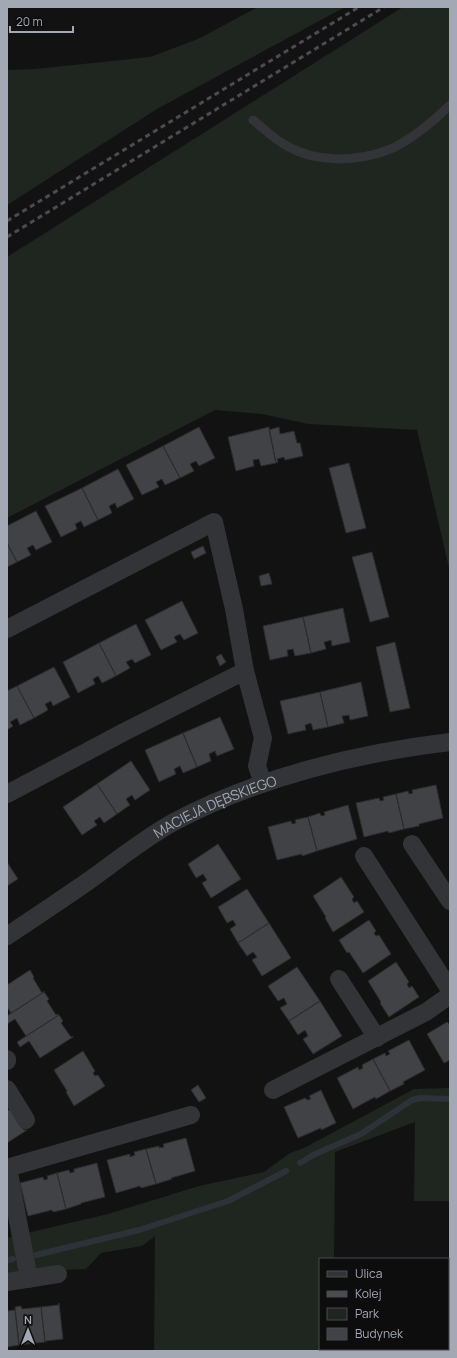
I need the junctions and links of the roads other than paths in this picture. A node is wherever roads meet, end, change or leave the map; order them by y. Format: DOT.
graph roads {
  1 [pos="450,104"];
  2 [pos="253,120"];
  3 [pos="7,629"];
  4 [pos="245,671"];
  5 [pos="450,742"];
  6 [pos="263,783"];
  7 [pos="7,794"];
  8 [pos="412,844"];
  9 [pos="364,856"];
  10 [pos="450,901"];
  11 [pos="7,936"];
  12 [pos="339,978"];
  13 [pos="450,990"];
  14 [pos="450,995"];
  15 [pos="377,1038"];
  16 [pos="7,1089"];
  17 [pos="273,1090"];
  18 [pos="191,1115"];
  19 [pos="26,1120"];
  20 [pos="7,1168"];
  21 [pos="58,1274"];
  22 [pos="29,1279"];
  23 [pos="7,1282"];
  1 -- 2 [label="lane"];
  3 -- 4 [label="street"];
  4 -- 6 [label="street"];
  4 -- 7 [label="street"];
  5 -- 6 [label="street, MACIEJA DĘBSKIEGO"];
  6 -- 11 [label="street, MACIEJA DĘBSKIEGO"];
  8 -- 10 [label="street"];
  9 -- 13 [label="street"];
  12 -- 15 [label="street"];
  14 -- 15 [label="street"];
  15 -- 17 [label="street"];
  16 -- 19 [label="street"];
  18 -- 20 [label="street"];
  20 -- 22 [label="street"];
  21 -- 22 [label="street"];
  22 -- 23 [label="street"];
}
